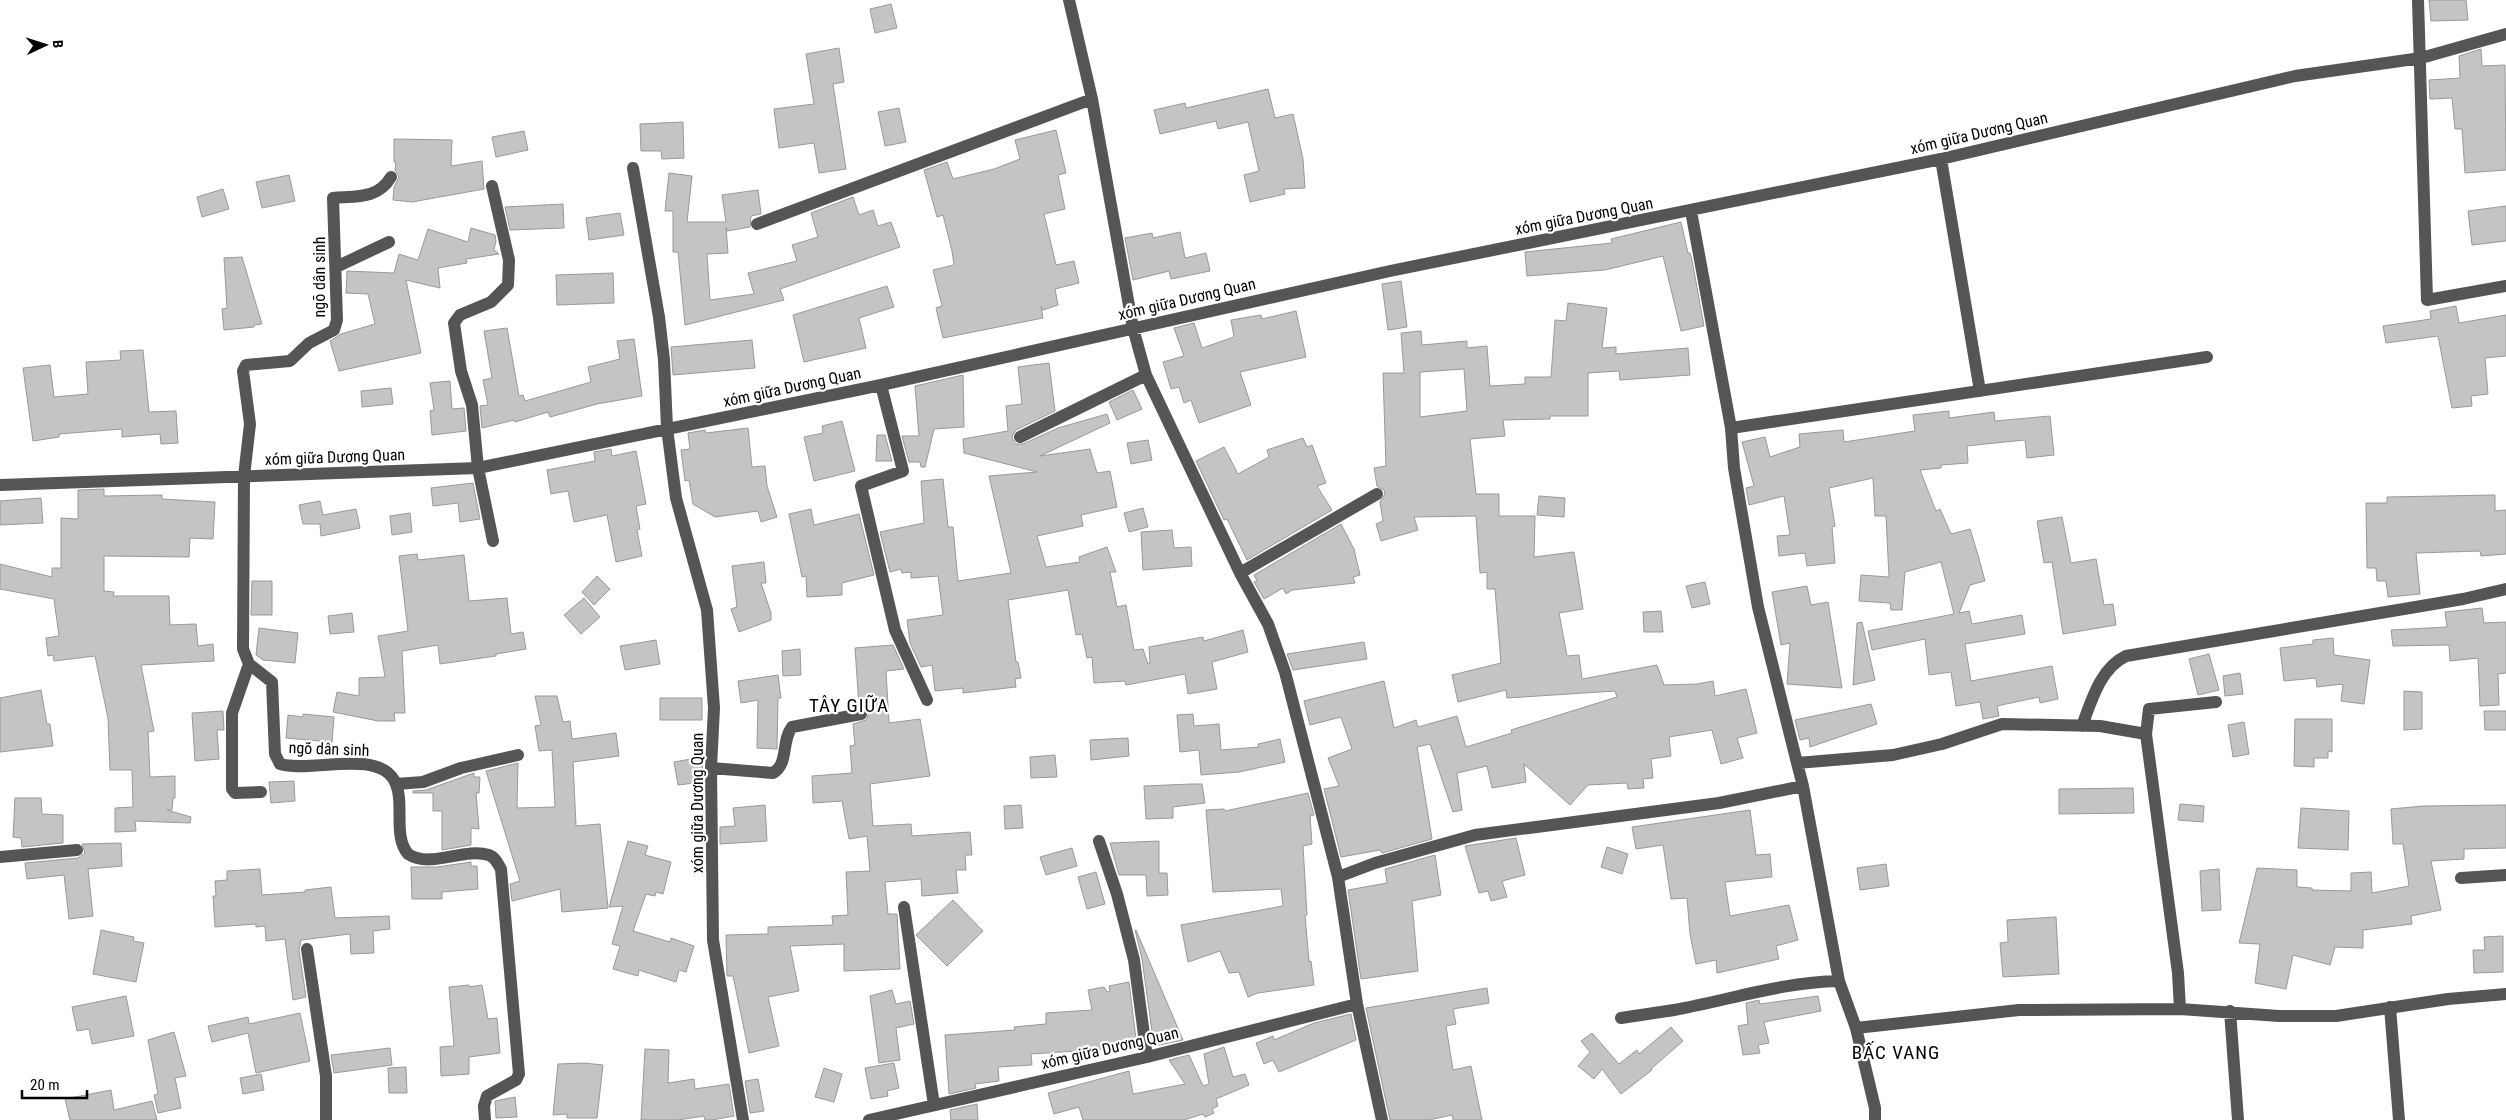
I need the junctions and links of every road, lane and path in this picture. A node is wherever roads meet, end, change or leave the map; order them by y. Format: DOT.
graph roads {
  1 [pos="1069,0"];
  2 [pos="2418,0"];
  3 [pos="2506,34"];
  4 [pos="2421,58"];
  5 [pos="1092,98"];
  6 [pos="1941,159"];
  7 [pos="633,168"];
  8 [pos="391,177"];
  9 [pos="492,186"];
  10 [pos="1691,211"];
  11 [pos="757,224"];
  12 [pos="389,242"];
  13 [pos="336,267"];
  14 [pos="2506,286"];
  15 [pos="1133,328"];
  16 [pos="2207,357"];
  17 [pos="1146,375"];
  18 [pos="880,385"];
  19 [pos="1980,391"];
  20 [pos="666,428"];
  21 [pos="1731,428"];
  22 [pos="1020,438"];
  23 [pos="478,468"];
  24 [pos="244,476"];
  25 [pos="0,485"];
  26 [pos="1377,494"];
  27 [pos="493,541"];
  28 [pos="1240,573"];
  29 [pos="2506,589"];
  30 [pos="249,664"];
  31 [pos="927,700"];
  32 [pos="2216,702"];
  33 [pos="861,714"];
  34 [pos="2082,726"];
  35 [pos="2146,734"];
  36 [pos="518,755"];
  37 [pos="1797,762"];
  38 [pos="712,768"];
  39 [pos="396,784"];
  40 [pos="1804,786"];
  41 [pos="261,792"];
  42 [pos="1098,841"];
  43 [pos="77,850"];
  44 [pos="0,857"];
  45 [pos="2506,875"];
  46 [pos="1338,877"];
  47 [pos="2461,878"];
  48 [pos="904,907"];
  49 [pos="307,950"];
  50 [pos="1839,981"];
  51 [pos="2506,994"];
  52 [pos="1357,1004"];
  53 [pos="2390,1007"];
  54 [pos="2180,1008"];
  55 [pos="2230,1012"];
  56 [pos="1621,1018"];
  57 [pos="1856,1028"];
  58 [pos="1147,1057"];
  59 [pos="934,1105"];
  60 [pos="326,1120"];
  61 [pos="485,1120"];
  62 [pos="743,1120"];
  63 [pos="869,1120"];
  64 [pos="1382,1120"];
  65 [pos="1875,1120"];
  66 [pos="2238,1120"];
  67 [pos="2399,1120"];
  1 -- 5 [label="street"];
  2 -- 4 [label="street"];
  3 -- 4 [label="street, xóm giữa Dương Quan"];
  4 -- 6 [label="street, xóm giữa Dương Quan"];
  4 -- 14 [label="street"];
  5 -- 11 [label="street"];
  5 -- 15 [label="street"];
  6 -- 10 [label="street, xóm giữa Dương Quan"];
  6 -- 19 [label="street"];
  7 -- 20 [label="street, xóm giữa Dương Quan"];
  8 -- 13 [label="street, ngõ dân sinh"];
  9 -- 23 [label="street"];
  10 -- 15 [label="street, xóm giữa Dương Quan"];
  10 -- 21 [label="street"];
  12 -- 13 [label="street"];
  13 -- 24 [label="street, ngõ dân sinh"];
  15 -- 17 [label="street"];
  15 -- 18 [label="street, xóm giữa Dương Quan"];
  16 -- 19 [label="street"];
  17 -- 22 [label="street"];
  17 -- 28 [label="street"];
  18 -- 20 [label="street, xóm giữa Dương Quan"];
  18 -- 31 [label="street"];
  19 -- 21 [label="street"];
  20 -- 23 [label="street, xóm giữa Dương Quan"];
  20 -- 38 [label="street, xóm giữa Dương Quan"];
  21 -- 37 [label="street"];
  23 -- 24 [label="street, xóm giữa Dương Quan"];
  23 -- 27 [label="street"];
  24 -- 25 [label="street, xóm giữa Dương Quan"];
  24 -- 30 [label="street, ngõ dân sinh"];
  26 -- 28 [label="street"];
  28 -- 46 [label="street"];
  29 -- 34 [label="street"];
  30 -- 39 [label="street, ngõ dân sinh"];
  30 -- 41 [label="street"];
  32 -- 35 [label="street"];
  33 -- 38 [label="street"];
  34 -- 35 [label="street"];
  34 -- 37 [label="street"];
  35 -- 54 [label="street"];
  36 -- 39 [label="street"];
  37 -- 40 [label="street"];
  38 -- 62 [label="street, xóm giữa Dương Quan"];
  39 -- 61 [label="street"];
  40 -- 46 [label="street"];
  40 -- 50 [label="street"];
  42 -- 58 [label="street"];
  43 -- 44 [label="street"];
  45 -- 47 [label="street"];
  46 -- 52 [label="street"];
  48 -- 59 [label="street"];
  49 -- 60 [label="street"];
  50 -- 56 [label="street"];
  50 -- 57 [label="street"];
  51 -- 53 [label="street"];
  52 -- 58 [label="street, xóm giữa Dương Quan"];
  52 -- 64 [label="street"];
  53 -- 55 [label="street"];
  53 -- 67 [label="street"];
  54 -- 55 [label="street"];
  54 -- 57 [label="street"];
  55 -- 66 [label="street"];
  57 -- 65 [label="street"];
  58 -- 59 [label="street, xóm giữa Dương Quan"];
  59 -- 63 [label="street, xóm giữa Dương Quan"];
}
